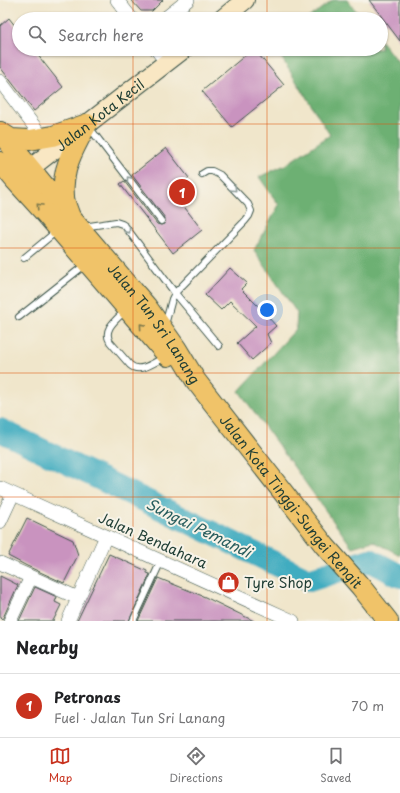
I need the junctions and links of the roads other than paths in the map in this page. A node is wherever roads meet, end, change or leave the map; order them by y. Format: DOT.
graph roads {
  1 [pos="117,0"];
  2 [pos="188,0"];
  3 [pos="245,0"];
  4 [pos="126,12"];
  5 [pos="173,12"];
  6 [pos="230,12"];
  7 [pos="161,56"];
  8 [pos="0,81"];
  9 [pos="87,124"];
  10 [pos="0,132"];
  11 [pos="43,138"];
  12 [pos="0,162"];
  13 [pos="22,174"];
  14 [pos="202,174"];
  15 [pos="161,221"];
  16 [pos="70,225"];
  17 [pos="24,258"];
  18 [pos="88,263"];
  19 [pos="175,293"];
  20 [pos="127,309"];
  21 [pos="19,317"];
  22 [pos="164,331"];
  23 [pos="219,346"];
  24 [pos="167,356"];
  25 [pos="196,381"];
  26 [pos="0,488"];
  27 [pos="13,494"];
  28 [pos="0,522"];
  29 [pos="106,536"];
  30 [pos="161,561"];
  31 [pos="0,563"];
  32 [pos="31,577"];
  33 [pos="78,598"];
  34 [pos="10,621"];
  35 [pos="68,621"];
  36 [pos="133,621"];
  37 [pos="293,621"];
  38 [pos="388,621"];
  1 -- 4 [label="street"];
  2 -- 5 [label="street"];
  3 -- 6 [label="street"];
  7 -- 9 [label="street, Jalan Kota Kecil"];
  8 -- 11 [label="street"];
  9 -- 11 [label="main road"];
  9 -- 13 [label="street, Jalan Kota Kecil"];
  15 -- 9 [label="lane, one-way"];
  9 -- 16 [label="main road"];
  10 -- 11 [label="main road"];
  10 -- 13 [label="main road, Jalan Tun Sri Lanang"];
  12 -- 13 [label="main road, Jalan Tun Sri Lanang"];
  13 -- 16 [label="main road, Jalan Tun Sri Lanang"];
  14 -- 19 [label="lane, one-way"];
  16 -- 17 [label="lane"];
  16 -- 18 [label="main road, Jalan Tun Sri Lanang"];
  16 -- 19 [label="lane, one-way"];
  16 -- 22 [label="main road, Jalan Tun Sri Lanang"];
  18 -- 20 [label="main road, Jalan Tun Sri Lanang"];
  18 -- 21 [label="lane"];
  19 -- 22 [label="lane"];
  19 -- 23 [label="lane"];
  24 -- 20 [label="main road, Jalan Tun Sri Lanang, one-way"];
  20 -- 24 [label="lane"];
  22 -- 25 [label="main road, Jalan Tun Sri Lanang"];
  24 -- 25 [label="main road, Jalan Tun Sri Lanang"];
  25 -- 38 [label="main road, Jalan Kota Tinggi-Sungei Rengit"];
  26 -- 27 [label="street, Jalan Bendahara"];
  27 -- 28 [label="street"];
  27 -- 29 [label="street, Jalan Bendahara"];
  29 -- 30 [label="street, Jalan Bendahara"];
  29 -- 33 [label="street"];
  30 -- 36 [label="lane"];
  30 -- 37 [label="street, Jalan Bendahara"];
  31 -- 32 [label="street"];
  32 -- 33 [label="street"];
  32 -- 34 [label="street"];
  33 -- 35 [label="street"];
}
